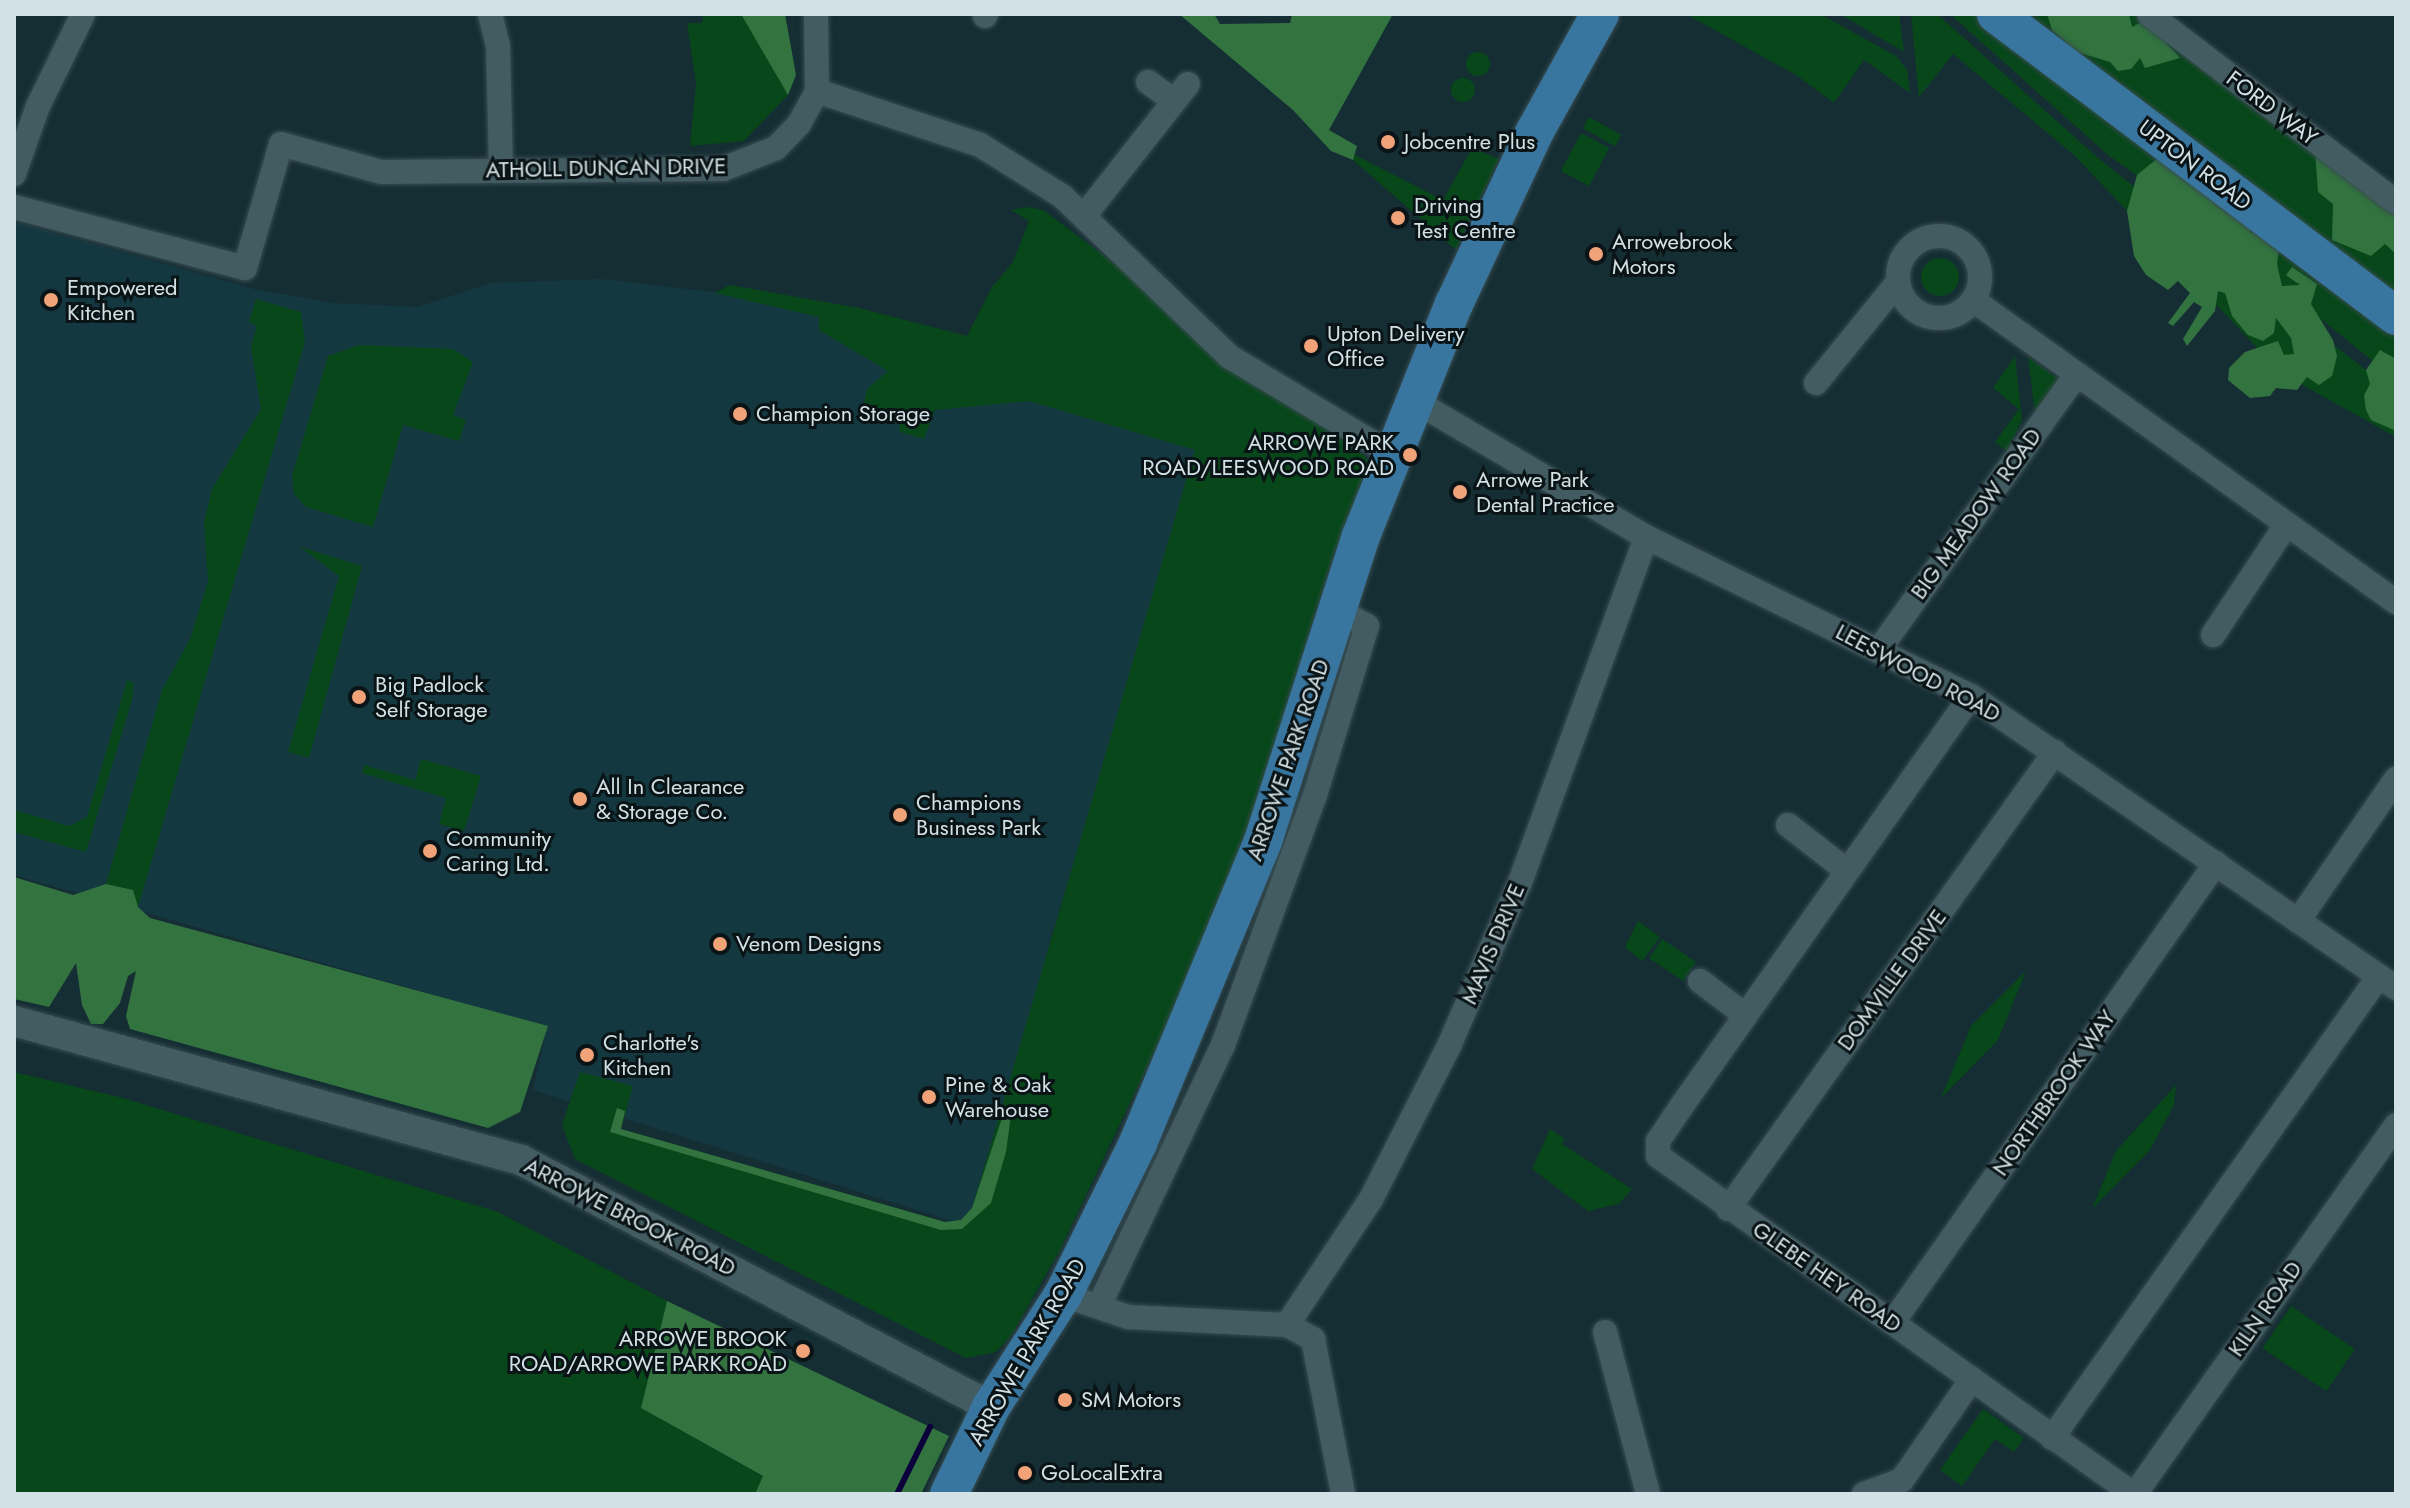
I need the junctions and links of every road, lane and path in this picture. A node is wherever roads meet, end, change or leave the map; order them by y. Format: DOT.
graph roads {
  1 [pos="83,14"];
  2 [pos="490,14"];
  3 [pos="816,14"];
  4 [pos="1600,14"];
  5 [pos="1996,14"];
  6 [pos="2149,14"];
  7 [pos="1148,82"];
  8 [pos="817,91"];
  9 [pos="501,170"];
  10 [pos="14,174"];
  11 [pos="2396,202"];
  12 [pos="14,207"];
  13 [pos="1084,216"];
  14 [pos="1898,282"];
  15 [pos="1973,300"];
  16 [pos="2396,316"];
  17 [pos="2075,377"];
  18 [pos="1816,383"];
  19 [pos="1415,401"];
  20 [pos="1393,455"];
  21 [pos="2286,525"];
  22 [pos="1646,537"];
  23 [pos="2396,602"];
  24 [pos="1338,610"];
  25 [pos="2213,635"];
  26 [pos="1878,651"];
  27 [pos="1971,696"];
  28 [pos="2055,752"];
  29 [pos="2396,779"];
  30 [pos="1788,825"];
  31 [pos="2216,863"];
  32 [pos="1847,871"];
  33 [pos="2298,921"];
  34 [pos="1700,981"];
  35 [pos="2388,982"];
  36 [pos="1745,1015"];
  37 [pos="14,1021"];
  38 [pos="2396,1125"];
  39 [pos="1728,1209"];
  40 [pos="1063,1295"];
  41 [pos="1099,1306"];
  42 [pos="1893,1322"];
  43 [pos="1287,1325"];
  44 [pos="1605,1332"];
  45 [pos="1972,1379"];
  46 [pos="991,1407"];
  47 [pos="2052,1438"];
  48 [pos="949,1494"];
  49 [pos="1343,1494"];
  50 [pos="1648,1494"];
  51 [pos="1864,1494"];
  52 [pos="2134,1494"];
  1 -- 10 [label="street"];
  2 -- 9 [label="street"];
  3 -- 8 [label="street"];
  4 -- 19 [label="main road, ARROWE PARK ROAD"];
  5 -- 16 [label="main road, UPTON ROAD"];
  6 -- 11 [label="street, FORD WAY"];
  7 -- 13 [label="street"];
  8 -- 9 [label="street, ATHOLL DUNCAN DRIVE"];
  8 -- 13 [label="street"];
  9 -- 12 [label="street, ATHOLL DUNCAN DRIVE"];
  13 -- 20 [label="street"];
  14 -- 15 [label="street"];
  14 -- 15 [label="street"];
  14 -- 18 [label="street"];
  15 -- 17 [label="street"];
  17 -- 21 [label="street"];
  17 -- 26 [label="street, BIG MEADOW ROAD"];
  19 -- 20 [label="main road, ARROWE PARK ROAD"];
  19 -- 22 [label="street, LEESWOOD ROAD"];
  20 -- 24 [label="main road, ARROWE PARK ROAD"];
  21 -- 23 [label="street"];
  21 -- 25 [label="street"];
  22 -- 26 [label="street, LEESWOOD ROAD"];
  22 -- 43 [label="street, MAVIS DRIVE"];
  24 -- 40 [label="main road, ARROWE PARK ROAD"];
  24 -- 41 [label="street"];
  26 -- 27 [label="street, LEESWOOD ROAD"];
  27 -- 28 [label="street, LEESWOOD ROAD"];
  27 -- 32 [label="street, GLEBE HEY ROAD"];
  28 -- 31 [label="street, LEESWOOD ROAD"];
  28 -- 39 [label="street, DOMVILLE DRIVE"];
  29 -- 33 [label="street"];
  30 -- 32 [label="street"];
  31 -- 33 [label="street, LEESWOOD ROAD"];
  31 -- 42 [label="street, NORTHBROOK WAY"];
  32 -- 36 [label="street, GLEBE HEY ROAD"];
  33 -- 35 [label="street, LEESWOOD ROAD"];
  34 -- 36 [label="street"];
  35 -- 47 [label="street"];
  36 -- 39 [label="street, GLEBE HEY ROAD"];
  37 -- 46 [label="street, ARROWE BROOK ROAD"];
  38 -- 52 [label="street, KILN ROAD"];
  39 -- 42 [label="street, GLEBE HEY ROAD"];
  40 -- 41 [label="street"];
  40 -- 46 [label="main road, ARROWE PARK ROAD"];
  41 -- 43 [label="street"];
  42 -- 45 [label="street, GLEBE HEY ROAD"];
  43 -- 49 [label="street"];
  44 -- 50 [label="street"];
  45 -- 47 [label="street, GLEBE HEY ROAD"];
  45 -- 51 [label="street"];
  46 -- 48 [label="main road, ARROWE PARK ROAD"];
  47 -- 52 [label="street, GLEBE HEY ROAD"];
}
